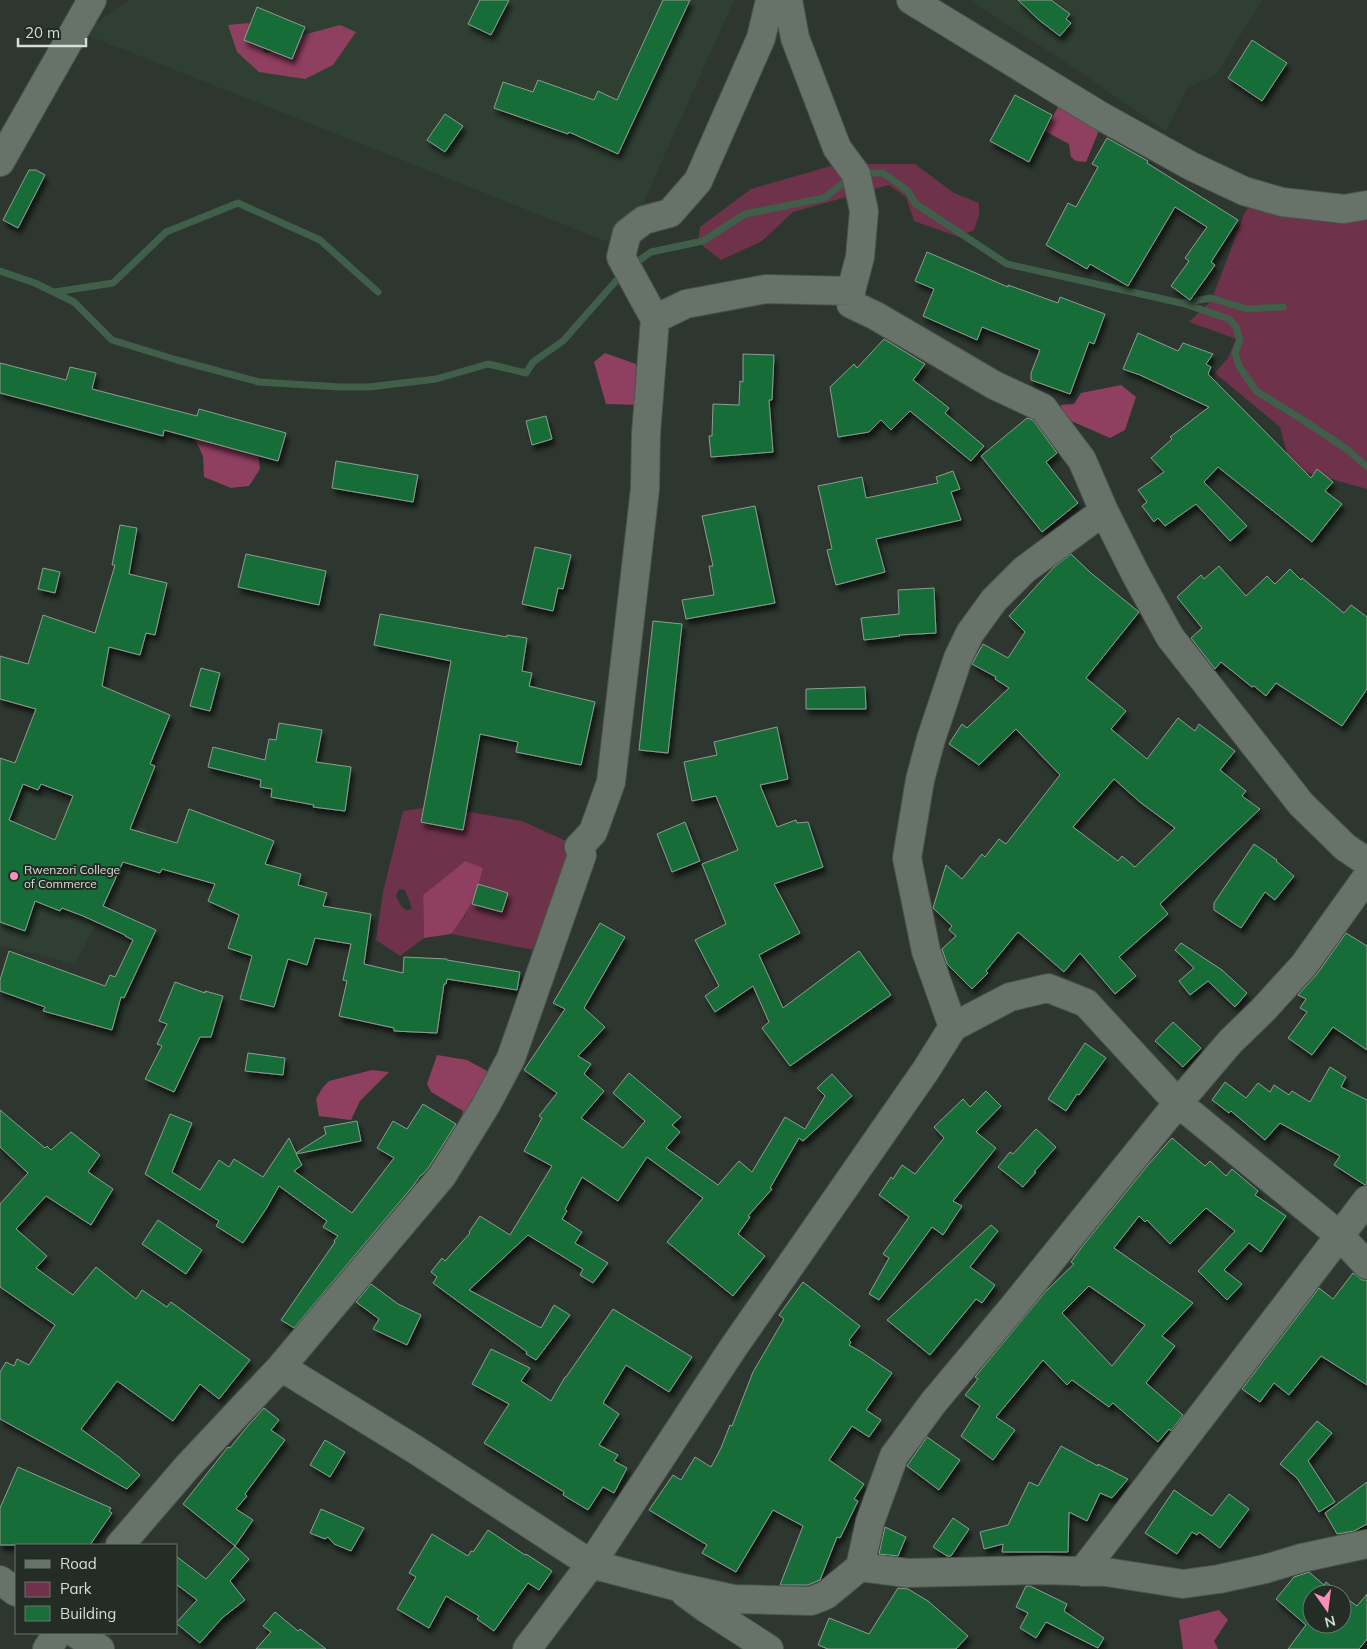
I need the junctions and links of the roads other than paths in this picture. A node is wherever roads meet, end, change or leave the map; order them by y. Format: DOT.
graph roads {
  1 [pos="92,0"];
  2 [pos="770,0"];
  3 [pos="788,0"];
  4 [pos="911,0"];
  5 [pos="0,162"];
  6 [pos="1367,204"];
  7 [pos="851,291"];
  8 [pos="654,319"];
  9 [pos="1104,511"];
  10 [pos="1367,862"];
  11 [pos="1367,877"];
  12 [pos="953,1027"];
  13 [pos="1178,1103"];
  14 [pos="1367,1200"];
  15 [pos="1339,1235"];
  16 [pos="1367,1265"];
  17 [pos="281,1367"];
  18 [pos="121,1544"];
  19 [pos="1367,1544"];
  20 [pos="590,1564"];
  21 [pos="860,1567"];
  22 [pos="1082,1572"];
  23 [pos="0,1580"];
  24 [pos="678,1587"];
  25 [pos="15,1591"];
  26 [pos="57,1634"];
  27 [pos="77,1634"];
  28 [pos="47,1649"];
  29 [pos="100,1649"];
  30 [pos="527,1649"];
  31 [pos="769,1649"];
  1 -- 5 [label="street"];
  2 -- 8 [label="street"];
  3 -- 7 [label="street"];
  4 -- 6 [label="street"];
  7 -- 8 [label="street"];
  7 -- 9 [label="street"];
  8 -- 17 [label="street"];
  9 -- 10 [label="street"];
  9 -- 12 [label="street"];
  11 -- 13 [label="street"];
  12 -- 13 [label="street"];
  12 -- 20 [label="street"];
  13 -- 15 [label="street"];
  13 -- 21 [label="street"];
  14 -- 15 [label="street"];
  15 -- 16 [label="street"];
  15 -- 22 [label="street"];
  17 -- 18 [label="street"];
  17 -- 20 [label="street"];
  19 -- 22 [label="street"];
  20 -- 24 [label="street"];
  20 -- 30 [label="street"];
  21 -- 22 [label="street"];
  21 -- 24 [label="street"];
  23 -- 25 [label="street"];
  24 -- 31 [label="street"];
  26 -- 28 [label="street"];
  27 -- 29 [label="street"];
}
